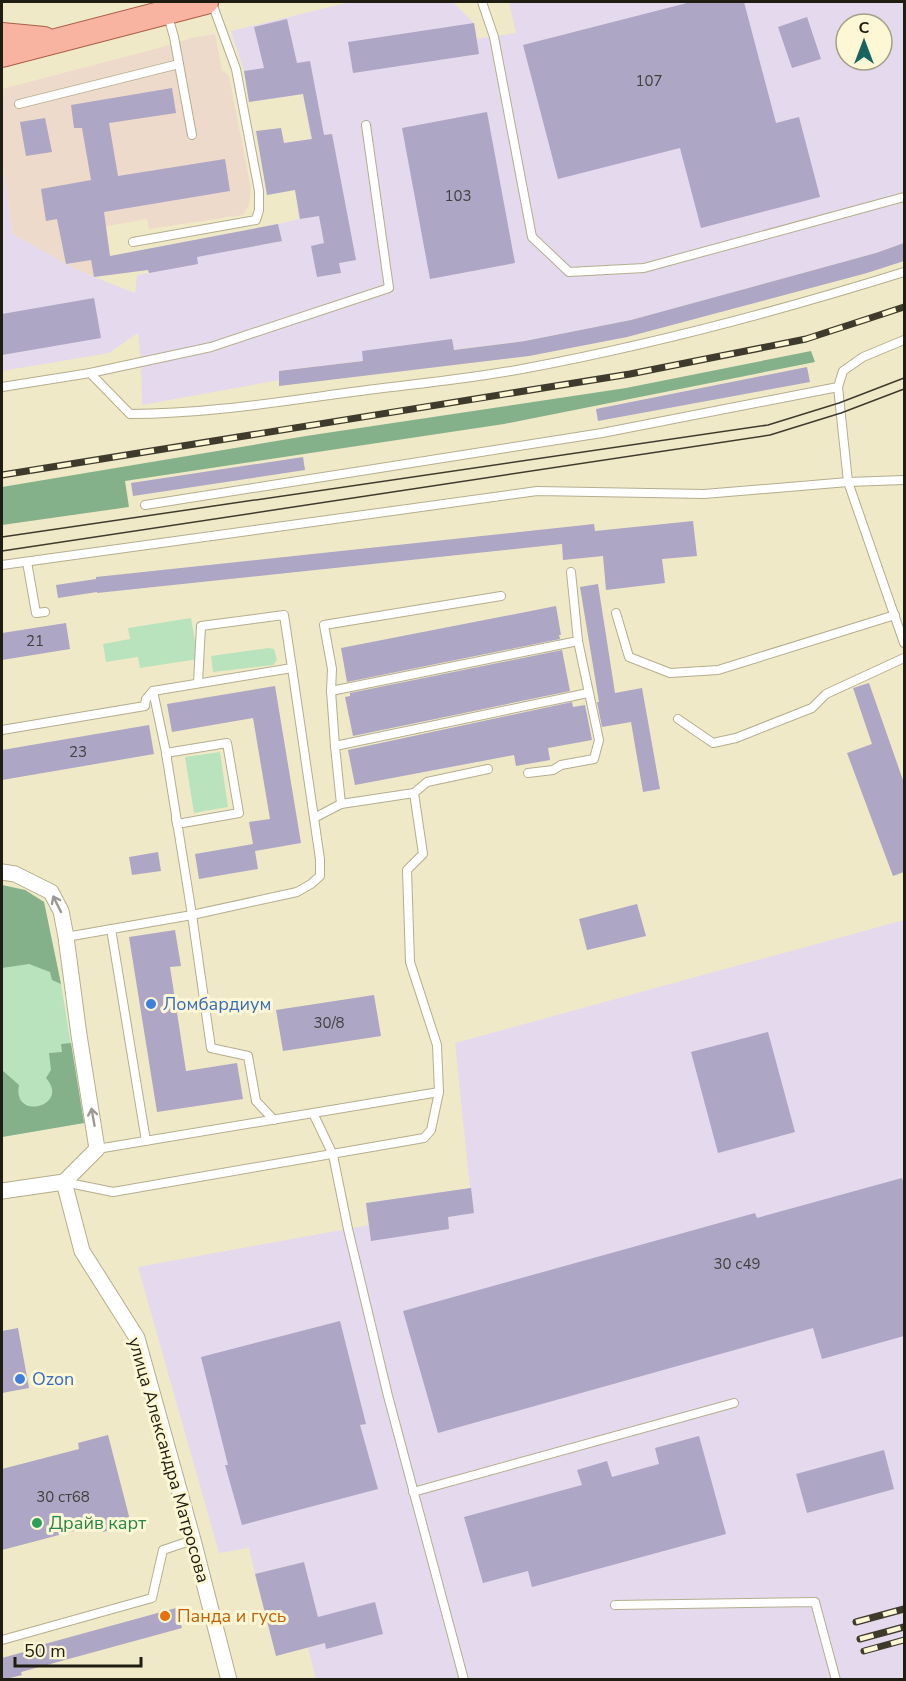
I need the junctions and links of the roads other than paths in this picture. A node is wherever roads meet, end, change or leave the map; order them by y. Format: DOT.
graph roads {
  1 [pos="200,2"];
  2 [pos="482,2"];
  3 [pos="166,12"];
  4 [pos="2,35"];
  5 [pos="59,40"];
  6 [pos="2,56"];
  7 [pos="179,64"];
  8 [pos="19,104"];
  9 [pos="366,125"];
  10 [pos="192,135"];
  11 [pos="904,197"];
  12 [pos="133,242"];
  13 [pos="904,272"];
  14 [pos="904,340"];
  15 [pos="90,373"];
  16 [pos="2,387"];
  17 [pos="838,387"];
  18 [pos="904,480"];
  19 [pos="848,482"];
  20 [pos="146,505"];
  21 [pos="27,562"];
  22 [pos="2,566"];
  23 [pos="571,572"];
  24 [pos="501,596"];
  25 [pos="45,612"];
  26 [pos="616,613"];
  27 [pos="895,615"];
  28 [pos="578,641"];
  29 [pos="904,643"];
  30 [pos="904,658"];
  31 [pos="292,668"];
  32 [pos="198,683"];
  33 [pos="153,691"];
  34 [pos="332,691"];
  35 [pos="588,693"];
  36 [pos="678,718"];
  37 [pos="2,730"];
  38 [pos="335,746"];
  39 [pos="166,753"];
  40 [pos="488,769"];
  41 [pos="528,774"];
  42 [pos="414,793"];
  43 [pos="341,804"];
  44 [pos="314,818"];
  45 [pos="177,824"];
  46 [pos="2,872"];
  47 [pos="192,915"];
  48 [pos="111,929"];
  49 [pos="66,937"];
  50 [pos="439,1092"];
  51 [pos="313,1113"];
  52 [pos="274,1120"];
  53 [pos="146,1141"];
  54 [pos="97,1149"];
  55 [pos="333,1155"];
  56 [pos="64,1182"];
  57 [pos="2,1191"];
  58 [pos="734,1403"];
  59 [pos="413,1492"];
  60 [pos="193,1540"];
  61 [pos="615,1605"];
  62 [pos="2,1640"];
  63 [pos="229,1680"];
  64 [pos="464,1680"];
  65 [pos="836,1680"];
  1 -- 3 [label="main road"];
  1 -- 12 [label="lane"];
  2 -- 11 [label="lane"];
  3 -- 5 [label="main road"];
  3 -- 7 [label="lane"];
  4 -- 5 [label="main road"];
  5 -- 6 [label="main road"];
  7 -- 8 [label="lane"];
  7 -- 10 [label="lane"];
  9 -- 15 [label="lane"];
  13 -- 15 [label="lane"];
  14 -- 17 [label="lane"];
  15 -- 16 [label="lane"];
  17 -- 19 [label="lane"];
  17 -- 20 [label="lane"];
  18 -- 19 [label="lane"];
  19 -- 21 [label="lane"];
  19 -- 27 [label="lane"];
  21 -- 22 [label="lane"];
  21 -- 25 [label="lane"];
  23 -- 28 [label="lane"];
  24 -- 34 [label="lane"];
  26 -- 27 [label="lane"];
  27 -- 29 [label="lane"];
  28 -- 34 [label="lane"];
  28 -- 35 [label="lane"];
  30 -- 36 [label="lane"];
  31 -- 32 [label="lane"];
  31 -- 32 [label="lane"];
  31 -- 44 [label="lane"];
  32 -- 33 [label="lane"];
  33 -- 37 [label="lane"];
  33 -- 39 [label="lane"];
  34 -- 38 [label="lane"];
  35 -- 38 [label="lane"];
  35 -- 41 [label="lane"];
  38 -- 43 [label="lane"];
  39 -- 45 [label="lane"];
  39 -- 45 [label="lane"];
  40 -- 42 [label="lane"];
  42 -- 43 [label="lane"];
  42 -- 50 [label="lane"];
  43 -- 44 [label="lane"];
  44 -- 47 [label="lane"];
  45 -- 47 [label="lane"];
  49 -- 46 [label="street, one-way"];
  47 -- 48 [label="lane"];
  47 -- 52 [label="lane"];
  48 -- 49 [label="lane"];
  48 -- 53 [label="lane"];
  54 -- 49 [label="street, one-way"];
  50 -- 51 [label="lane"];
  50 -- 55 [label="lane"];
  51 -- 52 [label="lane"];
  51 -- 55 [label="lane"];
  52 -- 53 [label="lane"];
  53 -- 54 [label="lane"];
  54 -- 56 [label="street"];
  55 -- 56 [label="lane"];
  55 -- 59 [label="lane"];
  56 -- 57 [label="street"];
  56 -- 60 [label="street, улица Александра Матросова"];
  58 -- 59 [label="lane"];
  59 -- 64 [label="lane"];
  60 -- 62 [label="lane"];
  60 -- 63 [label="street, улица Александра Матросова"];
  61 -- 65 [label="lane"];
}
